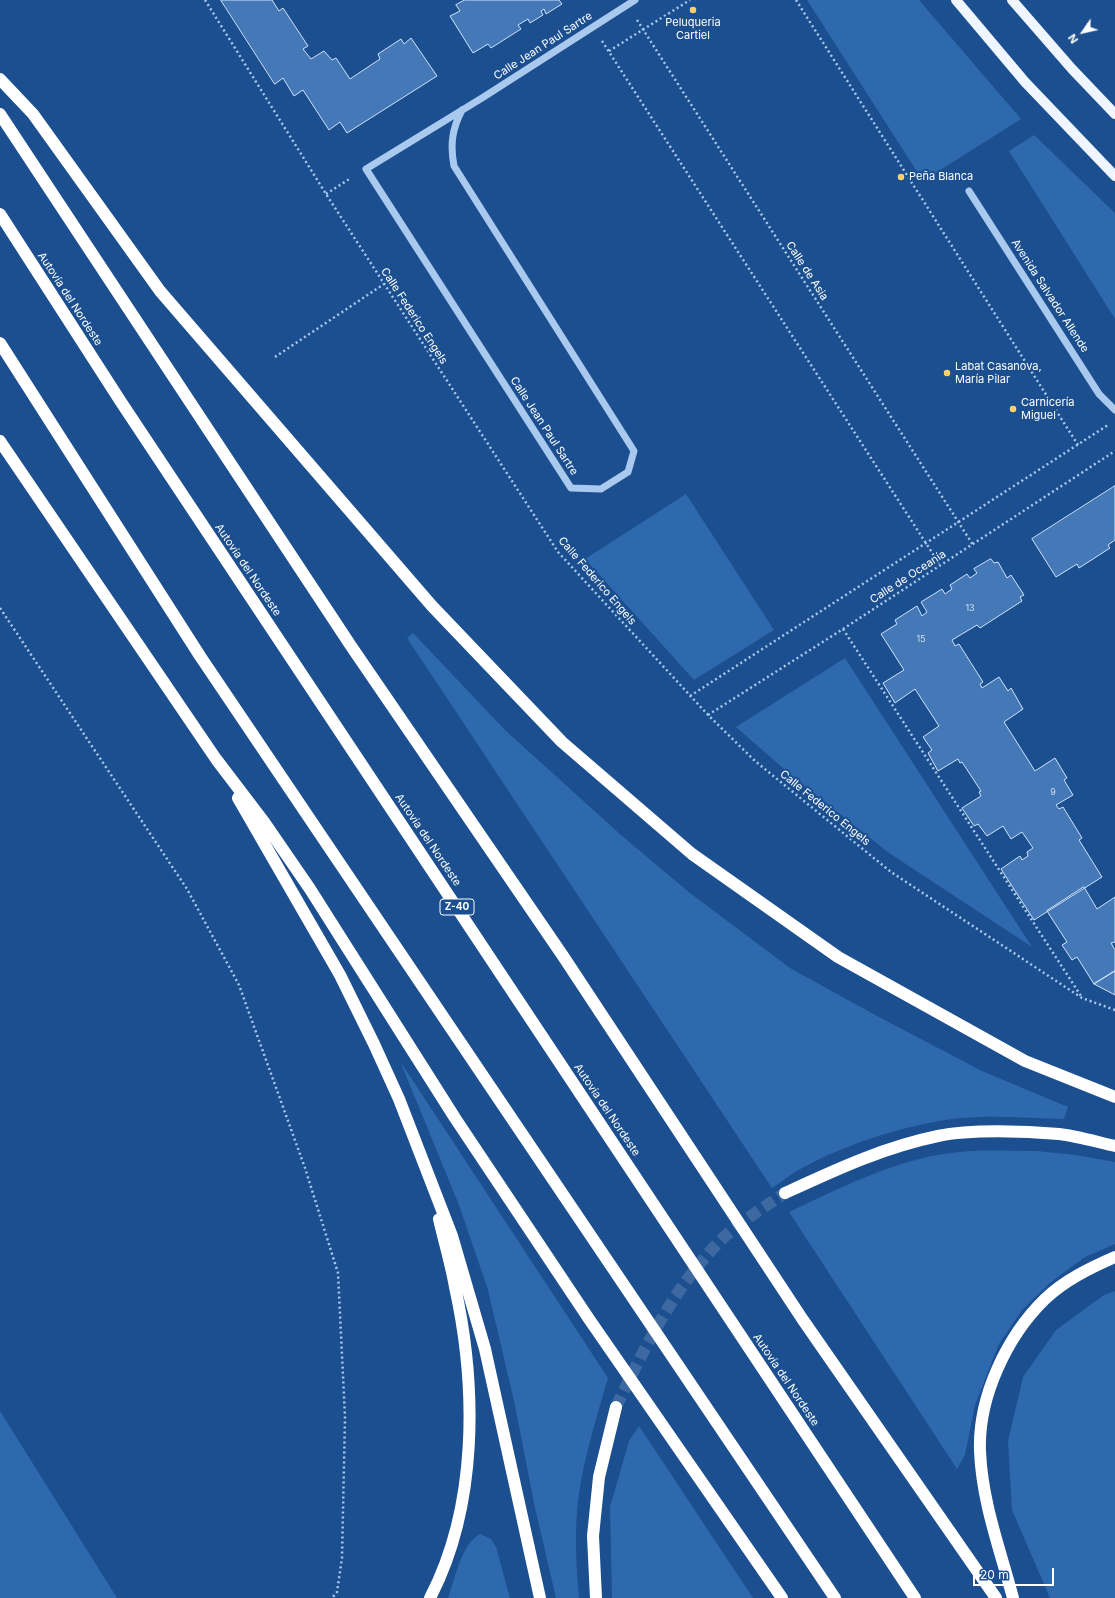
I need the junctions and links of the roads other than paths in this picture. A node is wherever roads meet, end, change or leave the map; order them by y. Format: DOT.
graph roads {
  1 [pos="635,0"];
  2 [pos="956,0"];
  3 [pos="1012,0"];
  4 [pos="0,79"];
  5 [pos="462,110"];
  6 [pos="0,114"];
  7 [pos="1115,114"];
  8 [pos="1115,176"];
  9 [pos="969,191"];
  10 [pos="0,214"];
  11 [pos="0,343"];
  12 [pos="1115,410"];
  13 [pos="0,441"];
  14 [pos="216,759"];
  15 [pos="1115,1097"];
  16 [pos="1115,1146"];
  17 [pos="427,1171"];
  18 [pos="785,1193"];
  19 [pos="1115,1257"];
  20 [pos="616,1407"];
  21 [pos="430,1598"];
  22 [pos="540,1598"];
  23 [pos="596,1598"];
  24 [pos="782,1598"];
  25 [pos="835,1598"];
  26 [pos="915,1598"];
  27 [pos="996,1598"];
  28 [pos="1013,1598"];
  1 -- 5 [label="lane, Calle Jean Paul Sartre"];
  2 -- 8 [label="main road"];
  3 -- 7 [label="main road"];
  4 -- 15 [label="highway"];
  5 -- 5 [label="lane, Calle Jean Paul Sartre"];
  6 -- 27 [label="highway"];
  9 -- 12 [label="lane, Avenida Salvador Allende"];
  10 -- 26 [label="highway, Autovía del Nordeste / Z-40"];
  11 -- 25 [label="highway"];
  13 -- 14 [label="highway"];
  14 -- 17 [label="highway"];
  14 -- 24 [label="highway"];
  16 -- 18 [label="highway"];
  17 -- 21 [label="highway"];
  17 -- 22 [label="highway"];
  19 -- 28 [label="highway"];
  20 -- 23 [label="highway"];
}
